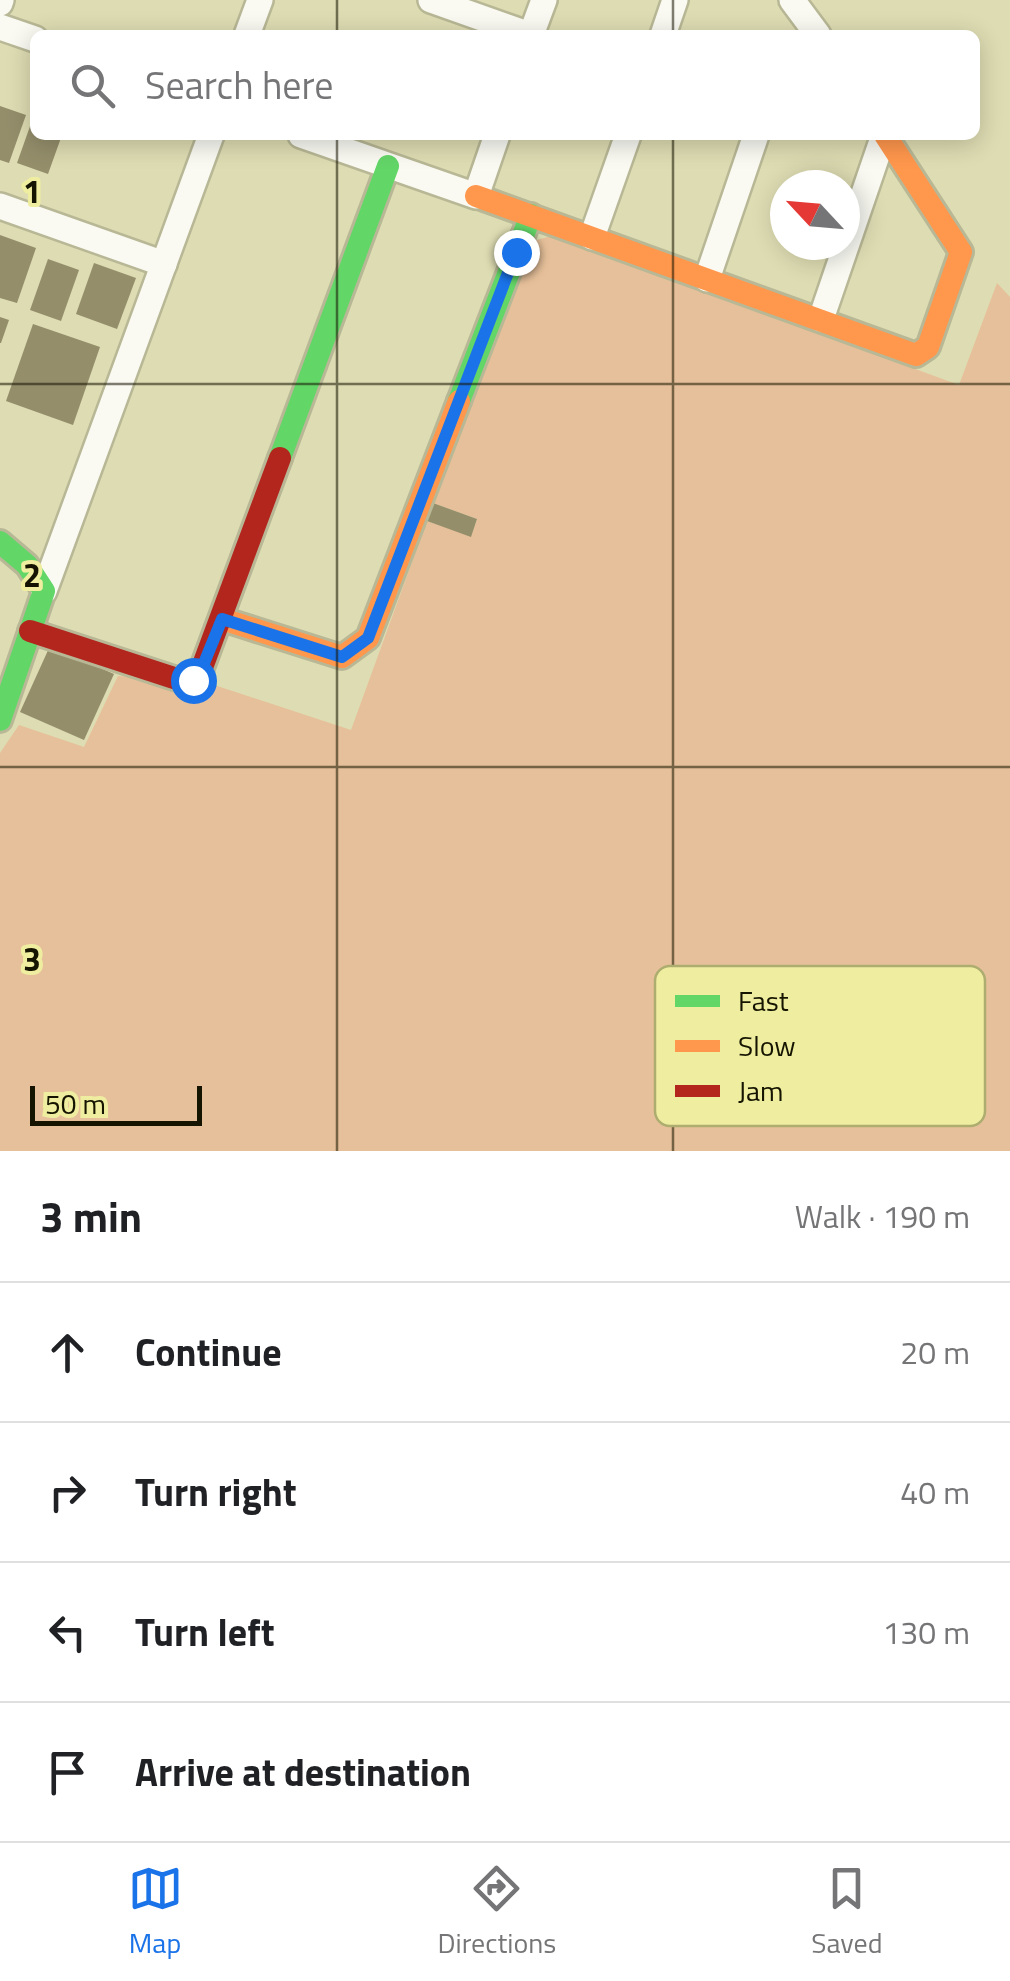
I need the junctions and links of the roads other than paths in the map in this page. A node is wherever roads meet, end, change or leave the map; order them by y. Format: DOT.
graph roads {
  1 [pos="260,0"];
  2 [pos="431,0"];
  3 [pos="544,0"];
  4 [pos="675,0"];
  5 [pos="796,5"];
  6 [pos="0,27"];
  7 [pos="249,30"];
  8 [pos="516,30"];
  9 [pos="532,30"];
  10 [pos="665,30"];
  11 [pos="792,30"];
  12 [pos="814,30"];
  13 [pos="30,38"];
  14 [pos="209,140"];
  15 [pos="315,140"];
  16 [pos="494,140"];
  17 [pos="626,140"];
  18 [pos="754,140"];
  19 [pos="882,140"];
  20 [pos="887,140"];
  21 [pos="388,166"];
  22 [pos="476,196"];
  23 [pos="0,206"];
  24 [pos="531,215"];
  25 [pos="592,237"];
  26 [pos="164,264"];
  27 [pos="707,279"];
  28 [pos="822,320"];
  29 [pos="0,542"];
  30 [pos="44,591"];
  31 [pos="222,619"];
  32 [pos="30,631"];
  33 [pos="0,720"];
  1 -- 7 [label="street"];
  2 -- 8 [label="street"];
  3 -- 9 [label="street"];
  4 -- 10 [label="street"];
  5 -- 11 [label="street"];
  5 -- 12 [label="street"];
  6 -- 13 [label="street"];
  14 -- 26 [label="street"];
  15 -- 21 [label="street"];
  16 -- 22 [label="street"];
  17 -- 25 [label="street"];
  18 -- 27 [label="street"];
  19 -- 28 [label="street"];
  20 -- 28 [label="street"];
  21 -- 22 [label="street"];
  21 -- 31 [label="street"];
  22 -- 24 [label="street"];
  23 -- 26 [label="street"];
  24 -- 25 [label="street"];
  24 -- 31 [label="street"];
  25 -- 27 [label="street"];
  26 -- 30 [label="street"];
  27 -- 28 [label="street"];
  29 -- 30 [label="street"];
  30 -- 32 [label="street"];
  31 -- 32 [label="street"];
  32 -- 33 [label="street"];
}
